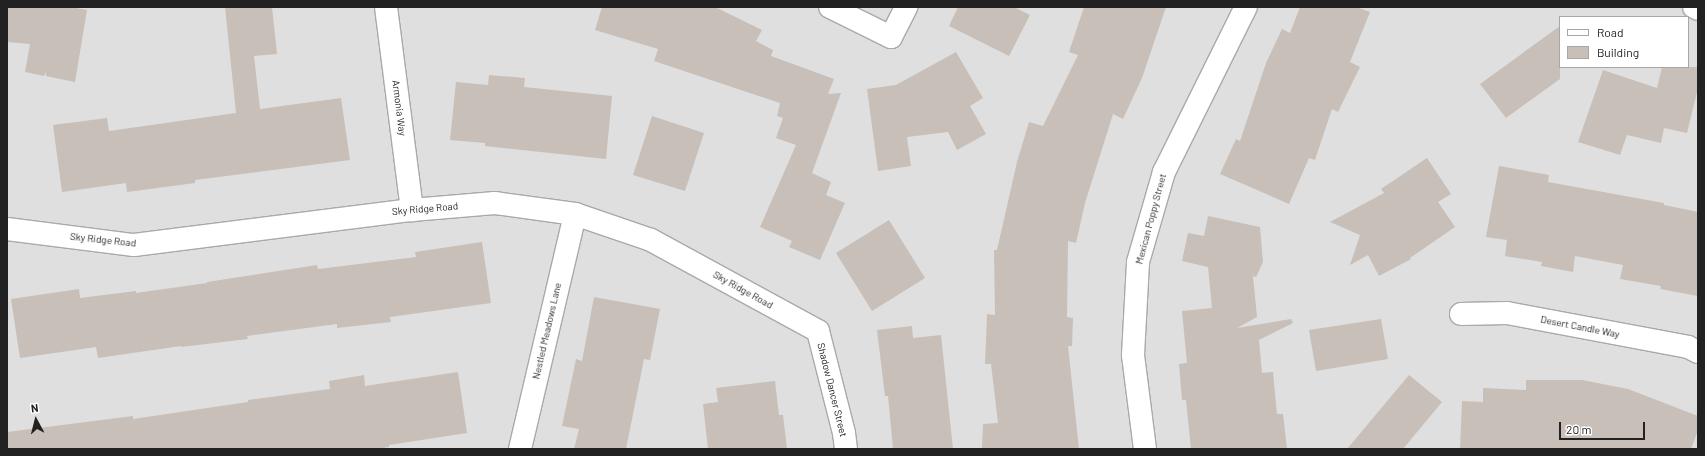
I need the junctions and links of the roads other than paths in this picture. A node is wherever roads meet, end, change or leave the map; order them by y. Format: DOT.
graph roads {
  1 [pos="386,7"];
  2 [pos="830,7"];
  3 [pos="906,7"];
  4 [pos="1246,7"];
  5 [pos="1694,7"];
  6 [pos="1698,9"];
  7 [pos="412,210"];
  8 [pos="575,214"];
  9 [pos="7,229"];
  10 [pos="1461,314"];
  11 [pos="818,331"];
  12 [pos="1698,352"];
  13 [pos="520,449"];
  14 [pos="846,449"];
  15 [pos="1145,449"];
  1 -- 7 [label="street, Armonia Way"];
  2 -- 3 [label="street"];
  4 -- 15 [label="street, Mexican Poppy Street"];
  5 -- 6 [label="street"];
  7 -- 8 [label="street, Sky Ridge Road"];
  7 -- 9 [label="street, Sky Ridge Road"];
  8 -- 11 [label="street, Sky Ridge Road"];
  8 -- 13 [label="street, Nestled Meadows Lane"];
  10 -- 12 [label="street, Desert Candle Way"];
  11 -- 14 [label="street, Shadow Dancer Street"];
}
